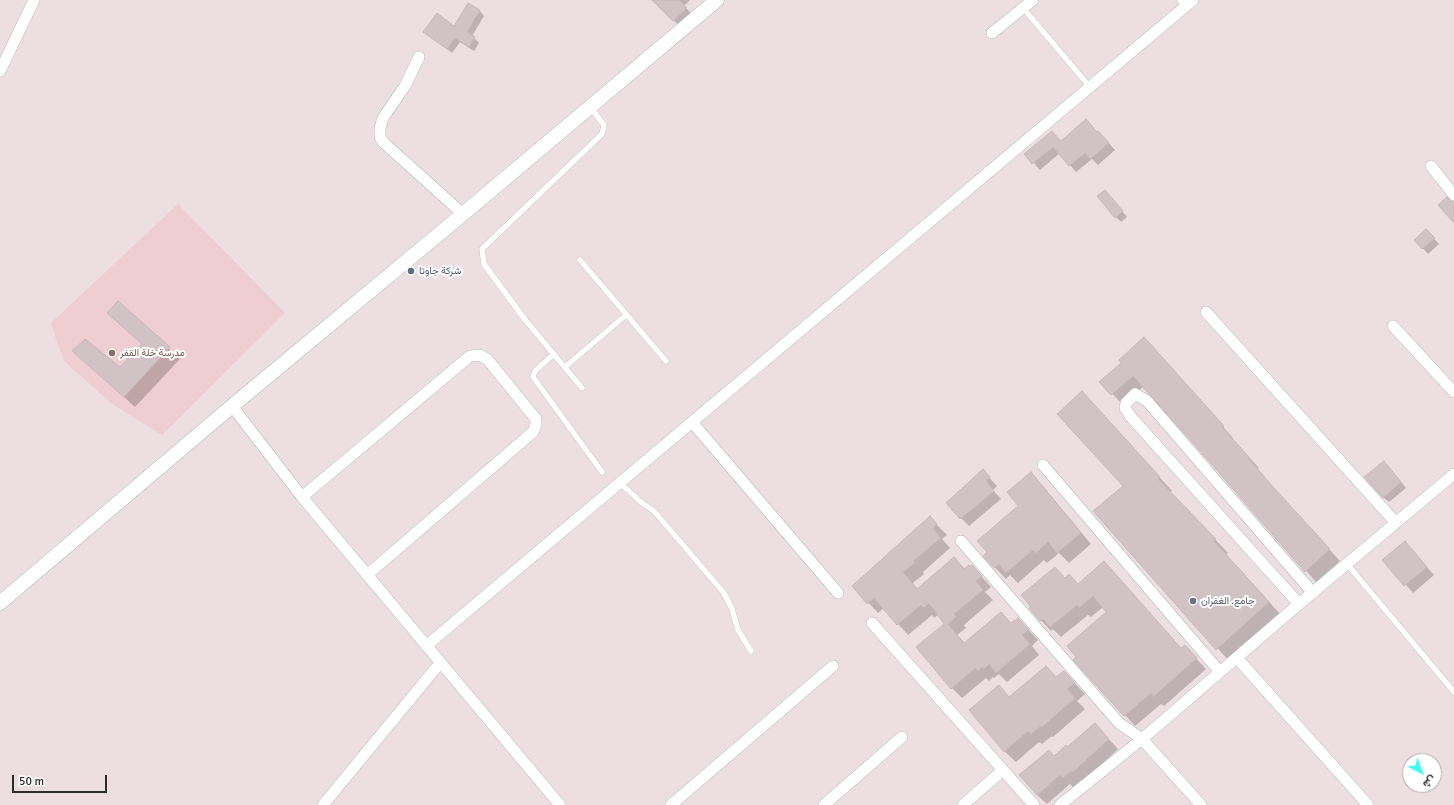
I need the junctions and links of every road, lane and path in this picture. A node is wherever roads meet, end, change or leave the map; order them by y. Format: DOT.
graph roads {
  1 [pos="34,0"];
  2 [pos="717,0"];
  3 [pos="1033,0"];
  4 [pos="1186,2"];
  5 [pos="1023,8"];
  6 [pos="992,33"];
  7 [pos="419,57"];
  8 [pos="0,71"];
  9 [pos="1090,87"];
  10 [pos="589,107"];
  11 [pos="1431,166"];
  12 [pos="1454,195"];
  13 [pos="463,214"];
  14 [pos="580,260"];
  15 [pos="1206,312"];
  16 [pos="626,315"];
  17 [pos="1393,326"];
  18 [pos="554,354"];
  19 [pos="666,361"];
  20 [pos="565,368"];
  21 [pos="582,388"];
  22 [pos="1454,392"];
  23 [pos="232,406"];
  24 [pos="692,422"];
  25 [pos="1043,465"];
  26 [pos="602,472"];
  27 [pos="1452,481"];
  28 [pos="620,482"];
  29 [pos="302,497"];
  30 [pos="1396,523"];
  31 [pos="961,541"];
  32 [pos="1347,564"];
  33 [pos="367,575"];
  34 [pos="838,593"];
  35 [pos="1313,593"];
  36 [pos="0,603"];
  37 [pos="1299,604"];
  38 [pos="872,623"];
  39 [pos="426,646"];
  40 [pos="751,651"];
  41 [pos="1237,658"];
  42 [pos="440,663"];
  43 [pos="832,666"];
  44 [pos="1220,672"];
  45 [pos="1454,692"];
  46 [pos="902,737"];
  47 [pos="1142,739"];
  48 [pos="1003,770"];
  49 [pos="323,805"];
  50 [pos="560,805"];
  51 [pos="671,805"];
  52 [pos="824,805"];
  53 [pos="963,805"];
  54 [pos="1034,805"];
  55 [pos="1060,805"];
  56 [pos="1201,805"];
  57 [pos="1368,805"];
  1 -- 8 [label="street"];
  2 -- 10 [label="street"];
  3 -- 5 [label="street"];
  4 -- 9 [label="street"];
  5 -- 6 [label="street"];
  5 -- 9 [label="lane"];
  7 -- 13 [label="street"];
  9 -- 24 [label="street"];
  10 -- 13 [label="street"];
  10 -- 18 [label="lane"];
  11 -- 12 [label="street"];
  13 -- 23 [label="street"];
  14 -- 16 [label="lane"];
  15 -- 30 [label="street"];
  16 -- 19 [label="lane"];
  16 -- 20 [label="lane"];
  17 -- 22 [label="street"];
  18 -- 20 [label="lane"];
  18 -- 26 [label="lane"];
  20 -- 21 [label="lane"];
  23 -- 29 [label="street"];
  23 -- 36 [label="street"];
  24 -- 28 [label="street"];
  24 -- 34 [label="street"];
  25 -- 44 [label="street"];
  27 -- 30 [label="street"];
  28 -- 39 [label="street"];
  28 -- 40 [label="lane"];
  29 -- 33 [label="street"];
  29 -- 33 [label="street"];
  30 -- 32 [label="street"];
  31 -- 47 [label="street"];
  32 -- 35 [label="street"];
  32 -- 45 [label="lane"];
  33 -- 39 [label="street"];
  35 -- 37 [label="street"];
  35 -- 37 [label="street"];
  37 -- 41 [label="street"];
  38 -- 48 [label="street"];
  39 -- 42 [label="street"];
  41 -- 44 [label="street"];
  41 -- 57 [label="street"];
  42 -- 49 [label="street"];
  42 -- 50 [label="street"];
  43 -- 51 [label="street"];
  44 -- 47 [label="street"];
  46 -- 52 [label="street"];
  47 -- 55 [label="street"];
  47 -- 56 [label="street"];
  48 -- 53 [label="street"];
  48 -- 54 [label="street"];
}
